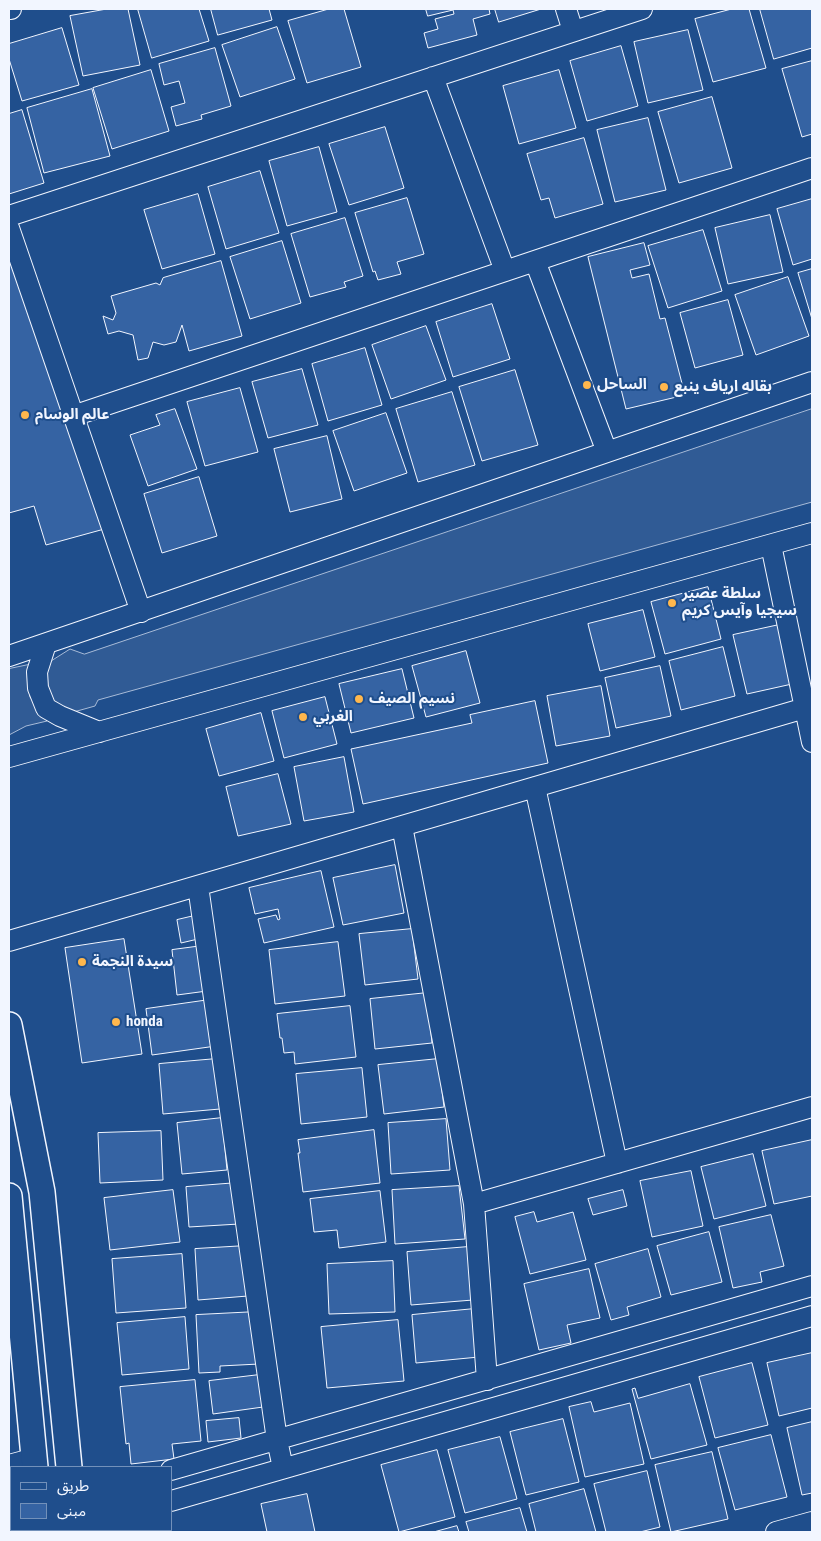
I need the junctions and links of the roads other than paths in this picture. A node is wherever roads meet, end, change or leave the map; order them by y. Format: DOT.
graph roads {
  1 [pos="566,9"];
  2 [pos="642,9"];
  3 [pos="573,31"];
  4 [pos="433,77"];
  5 [pos="812,168"];
  6 [pos="9,216"];
  7 [pos="9,228"];
  8 [pos="535,261"];
  9 [pos="505,271"];
  10 [pos="812,382"];
  11 [pos="73,416"];
  12 [pos="607,452"];
  13 [pos="812,533"];
  14 [pos="771,544"];
  15 [pos="140,612"];
  16 [pos="46,644"];
  17 [pos="9,656"];
  18 [pos="805,708"];
  19 [pos="99,732"];
  20 [pos="812,742"];
  21 [pos="9,757"];
  22 [pos="535,787"];
  23 [pos="402,826"];
  24 [pos="198,886"];
  25 [pos="9,941"];
  26 [pos="9,1025"];
  27 [pos="812,1107"];
  28 [pos="617,1163"];
  29 [pos="9,1196"];
  30 [pos="474,1204"];
  31 [pos="10,1223"];
  32 [pos="812,1286"];
  33 [pos="812,1316"];
  34 [pos="487,1380"];
  35 [pos="278,1440"];
  36 [pos="35,1462"];
  37 [pos="9,1465"];
  38 [pos="69,1466"];
  39 [pos="283,1468"];
  40 [pos="172,1470"];
  41 [pos="172,1501"];
  42 [pos="812,1522"];
  43 [pos="776,1532"];
  1 -- 3 [label="street"];
  2 -- 3 [label="street"];
  3 -- 4 [label="street"];
  4 -- 6 [label="street"];
  4 -- 9 [label="street"];
  5 -- 8 [label="street"];
  7 -- 11 [label="street"];
  8 -- 9 [label="street"];
  8 -- 12 [label="street"];
  9 -- 11 [label="street"];
  10 -- 12 [label="street"];
  11 -- 15 [label="street"];
  12 -- 15 [label="street"];
  13 -- 14 [label="street"];
  14 -- 18 [label="street"];
  14 -- 19 [label="street"];
  15 -- 16 [label="street"];
  16 -- 17 [label="street"];
  16 -- 19 [label="street"];
  18 -- 20 [label="street"];
  18 -- 22 [label="street"];
  19 -- 21 [label="street"];
  22 -- 23 [label="street"];
  22 -- 28 [label="street"];
  23 -- 24 [label="street"];
  23 -- 30 [label="street"];
  24 -- 25 [label="street"];
  24 -- 35 [label="street"];
  26 -- 38 [label="main road"];
  27 -- 28 [label="street"];
  28 -- 30 [label="street"];
  29 -- 31 [label="main road"];
  30 -- 34 [label="street"];
  31 -- 36 [label="main road"];
  32 -- 34 [label="street"];
  33 -- 39 [label="street"];
  34 -- 35 [label="street"];
  35 -- 39 [label="street"];
  35 -- 40 [label="street"];
  36 -- 37 [label="street"];
  39 -- 41 [label="street"];
  42 -- 43 [label="street"];
}
